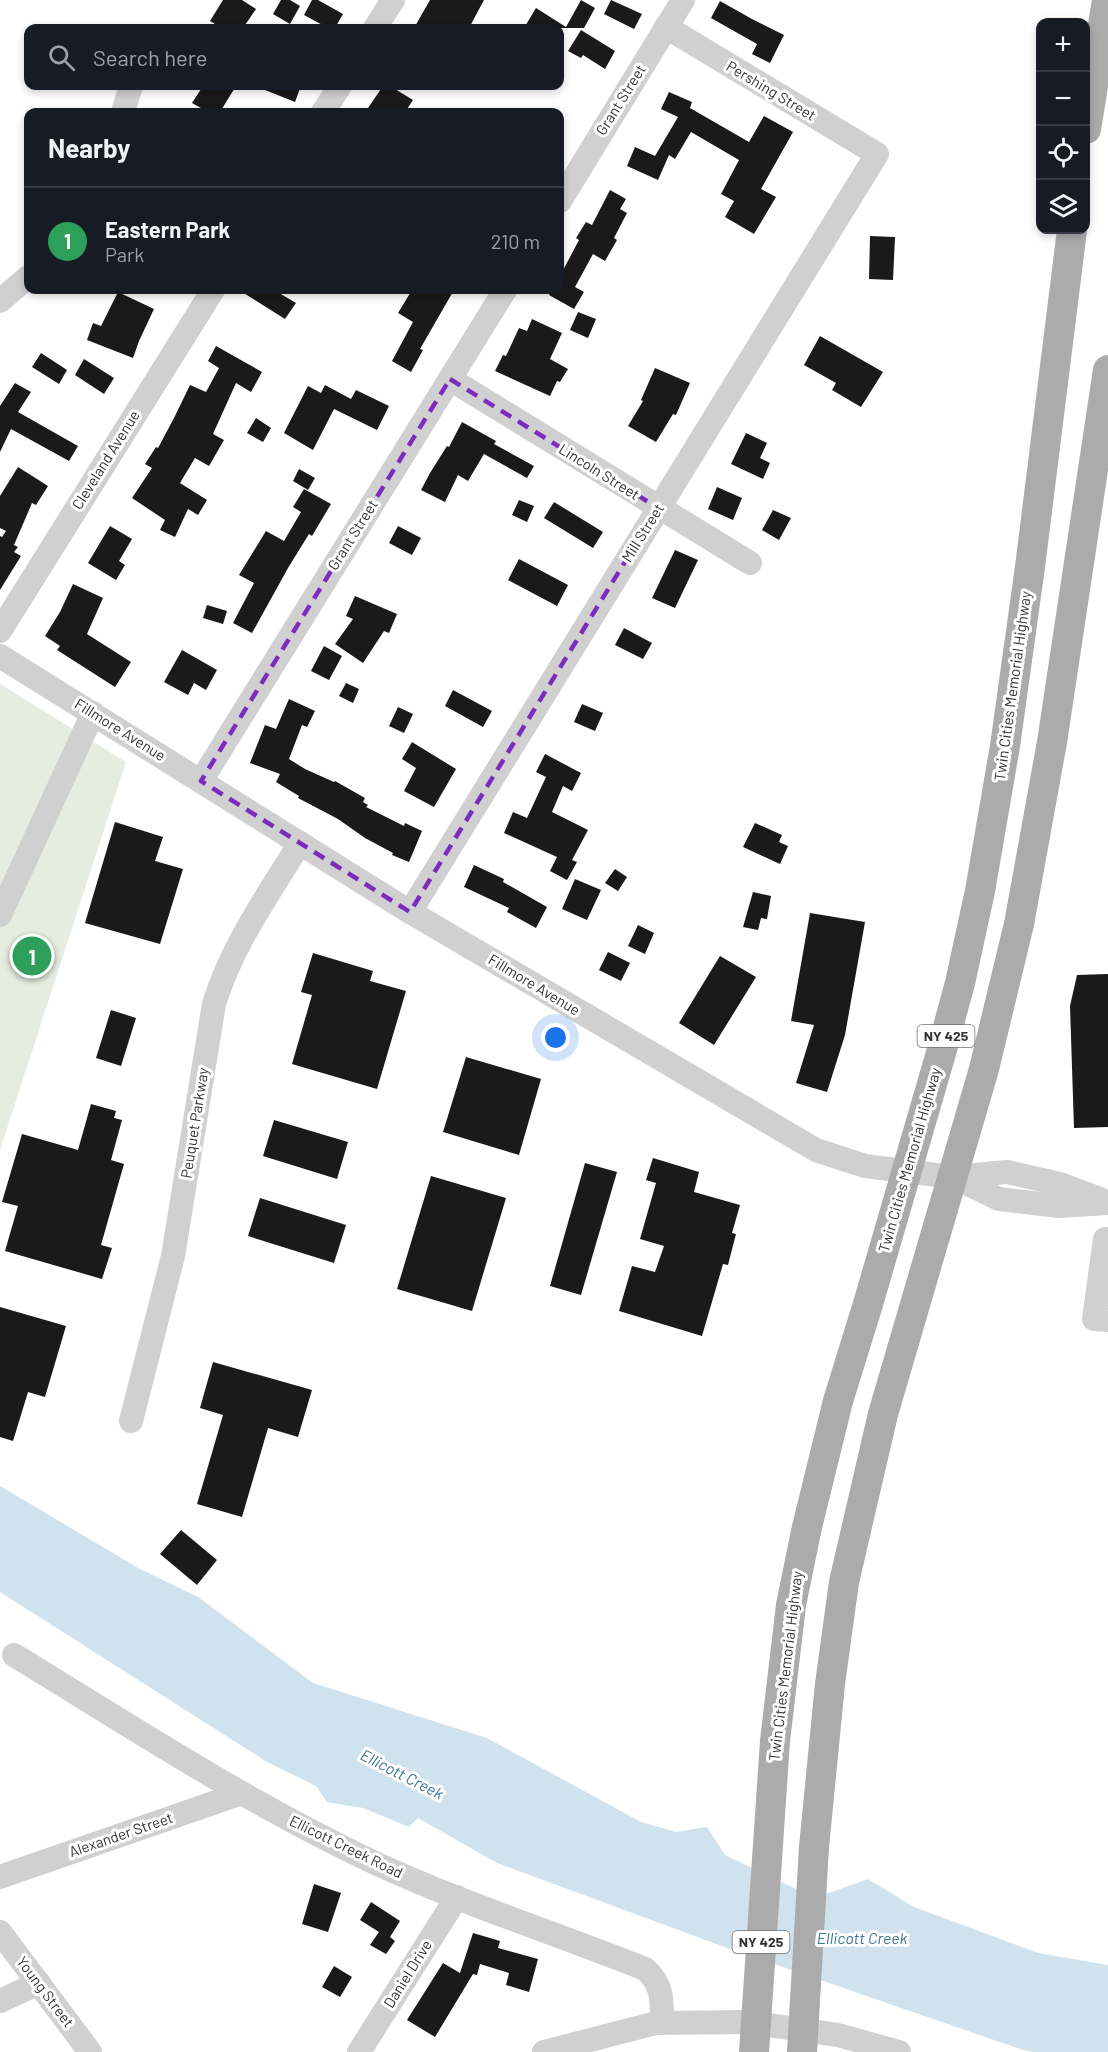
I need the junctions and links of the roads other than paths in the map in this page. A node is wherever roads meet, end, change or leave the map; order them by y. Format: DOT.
graph roads {
  1 [pos="393,0"];
  2 [pos="683,0"];
  3 [pos="1107,0"];
  4 [pos="378,24"];
  5 [pos="666,27"];
  6 [pos="129,90"];
  7 [pos="337,90"];
  8 [pos="124,108"];
  9 [pos="326,108"];
  10 [pos="1086,126"];
  11 [pos="877,154"];
  12 [pos="564,194"];
  13 [pos="1072,234"];
  14 [pos="24,280"];
  15 [pos="211,294"];
  16 [pos="503,294"];
  17 [pos="0,301"];
  18 [pos="1108,370"];
  19 [pos="450,379"];
  20 [pos="658,508"];
  21 [pos="750,563"];
  22 [pos="0,631"];
  23 [pos="0,656"];
  24 [pos="93,713"];
  25 [pos="201,780"];
  26 [pos="300,843"];
  27 [pos="410,912"];
  28 [pos="0,915"];
  29 [pos="906,1171"];
  30 [pos="953,1177"];
  31 [pos="1108,1202"];
  32 [pos="1105,1239"];
  33 [pos="1108,1320"];
  34 [pos="131,1421"];
  35 [pos="14,1655"];
  36 [pos="242,1793"];
  37 [pos="0,1877"];
  38 [pos="457,1897"];
  39 [pos="0,1932"];
  40 [pos="39,1983"];
  41 [pos="0,2001"];
  42 [pos="662,2023"];
  43 [pos="90,2052"];
  44 [pos="359,2052"];
  45 [pos="544,2052"];
  46 [pos="754,2052"];
  47 [pos="802,2052"];
  48 [pos="899,2052"];
  1 -- 4 [label="street"];
  2 -- 5 [label="street, Grant Street"];
  3 -- 10 [label="main road"];
  5 -- 11 [label="street, Pershing Street"];
  5 -- 12 [label="street, Grant Street"];
  6 -- 8 [label="street"];
  7 -- 9 [label="street"];
  11 -- 20 [label="street, Mill Street"];
  13 -- 29 [label="main road, Twin Cities Memorial Highway / NY 425"];
  14 -- 17 [label="street"];
  15 -- 22 [label="street, Cleveland Avenue"];
  16 -- 19 [label="street, Grant Street"];
  18 -- 30 [label="main road, NY 425"];
  19 -- 20 [label="street, Lincoln Street"];
  19 -- 25 [label="street, Grant Street"];
  20 -- 21 [label="street, Lincoln Street"];
  20 -- 27 [label="street, Mill Street"];
  23 -- 24 [label="street, Fillmore Avenue"];
  24 -- 25 [label="street, Fillmore Avenue"];
  24 -- 28 [label="street"];
  25 -- 26 [label="street, Fillmore Avenue"];
  26 -- 27 [label="street, Fillmore Avenue"];
  26 -- 34 [label="street, Peuquet Parkway"];
  27 -- 29 [label="street, Fillmore Avenue"];
  29 -- 30 [label="street, Fillmore Avenue"];
  29 -- 46 [label="main road, Twin Cities Memorial Highway / NY 425"];
  30 -- 31 [label="street, Fillmore Avenue"];
  30 -- 47 [label="main road, NY 425"];
  32 -- 33 [label="street"];
  35 -- 36 [label="street, Ellicott Creek Road"];
  36 -- 37 [label="street, Alexander Street"];
  36 -- 38 [label="street, Ellicott Creek Road"];
  38 -- 42 [label="street, Ellicott Creek Road"];
  38 -- 44 [label="street, Daniel Drive"];
  39 -- 40 [label="street, Young Street"];
  40 -- 41 [label="street"];
  40 -- 43 [label="street, Young Street"];
  42 -- 45 [label="street"];
  42 -- 48 [label="street"];
}
